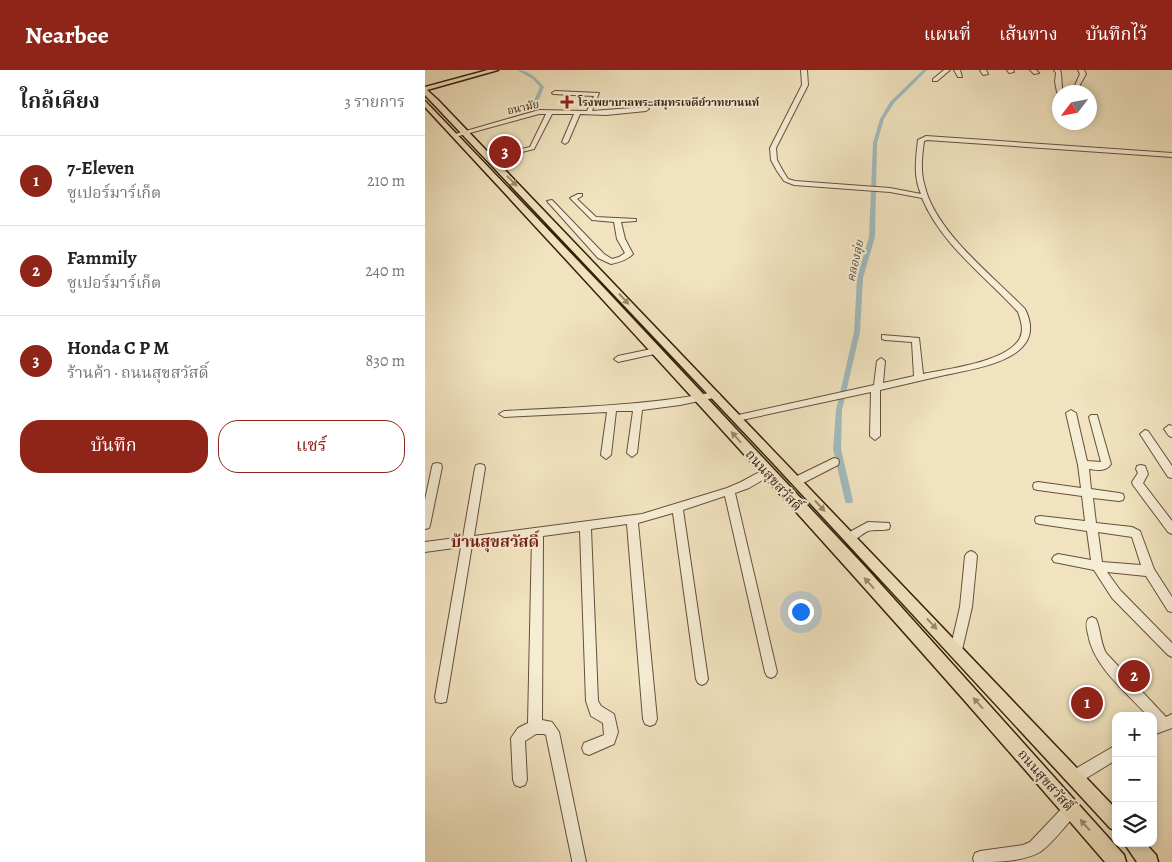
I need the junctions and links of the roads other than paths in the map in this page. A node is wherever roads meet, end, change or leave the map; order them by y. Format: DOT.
graph roads {
  1 [pos="489,70"];
  2 [pos="495,70"];
  3 [pos="804,70"];
  4 [pos="947,70"];
  5 [pos="957,70"];
  6 [pos="1057,70"];
  7 [pos="1081,70"];
  8 [pos="961,76"];
  9 [pos="467,77"];
  10 [pos="935,80"];
  11 [pos="1059,85"];
  12 [pos="1078,85"];
  13 [pos="428,90"];
  14 [pos="555,92"];
  15 [pos="646,109"];
  16 [pos="550,112"];
  17 [pos="578,112"];
  18 [pos="589,112"];
  19 [pos="460,134"];
  20 [pos="565,142"];
  21 [pos="1172,155"];
  22 [pos="490,158"];
  23 [pos="580,195"];
  24 [pos="925,197"];
  25 [pos="550,201"];
  26 [pos="617,220"];
  27 [pos="634,220"];
  28 [pos="573,225"];
  29 [pos="559,230"];
  30 [pos="586,239"];
  31 [pos="572,245"];
  32 [pos="601,256"];
  33 [pos="587,261"];
  34 [pos="885,337"];
  35 [pos="656,351"];
  36 [pos="617,359"];
  37 [pos="881,361"];
  38 [pos="919,378"];
  39 [pos="877,387"];
  40 [pos="715,396"];
  41 [pos="701,399"];
  42 [pos="637,407"];
  43 [pos="612,408"];
  44 [pos="1071,413"];
  45 [pos="504,414"];
  46 [pos="1094,417"];
  47 [pos="737,418"];
  48 [pos="1145,434"];
  49 [pos="875,436"];
  50 [pos="632,453"];
  51 [pos="606,454"];
  52 [pos="834,462"];
  53 [pos="1083,465"];
  54 [pos="437,467"];
  55 [pos="480,468"];
  56 [pos="1141,469"];
  57 [pos="767,472"];
  58 [pos="1172,474"];
  59 [pos="797,481"];
  60 [pos="1039,486"];
  61 [pos="729,491"];
  62 [pos="1086,492"];
  63 [pos="1119,497"];
  64 [pos="677,507"];
  65 [pos="633,519"];
  66 [pos="1040,520"];
  67 [pos="425,525"];
  68 [pos="585,526"];
  69 [pos="885,526"];
  70 [pos="1091,527"];
  71 [pos="1172,529"];
  72 [pos="538,532"];
  73 [pos="850,537"];
  74 [pos="468,541"];
  75 [pos="425,547"];
  76 [pos="971,556"];
  77 [pos="1059,559"];
  78 [pos="1097,566"];
  79 [pos="1149,571"];
  80 [pos="1172,607"];
  81 [pos="1092,623"];
  82 [pos="956,650"];
  83 [pos="1172,652"];
  84 [pos="771,672"];
  85 [pos="702,679"];
  86 [pos="441,697"];
  87 [pos="650,719"];
  88 [pos="1163,725"];
  89 [pos="535,727"];
  90 [pos="589,748"];
  91 [pos="1112,754"];
  92 [pos="1075,777"];
  93 [pos="520,780"];
  94 [pos="1071,809"];
  95 [pos="1112,818"];
  96 [pos="1136,847"];
  97 [pos="980,858"];
  98 [pos="579,860"];
  99 [pos="1117,862"];
  100 [pos="1149,862"];
  1 -- 9 [label="main road, ถนนสุขสวัสดิ์"];
  2 -- 9 [label="main road, ถนนสุขสวัสดิ์"];
  3 -- 24 [label="street"];
  4 -- 10 [label="street"];
  5 -- 8 [label="street"];
  6 -- 11 [label="street"];
  7 -- 12 [label="street"];
  9 -- 13 [label="main road, ถนนสุขสวัสดิ์"];
  13 -- 19 [label="main road, ถนนสุขสวัสดิ์"];
  14 -- 18 [label="street"];
  15 -- 18 [label="street, อนามัย"];
  16 -- 17 [label="street, อนามัย"];
  16 -- 19 [label="street, อนามัย"];
  16 -- 22 [label="street"];
  17 -- 18 [label="street, อนามัย"];
  17 -- 20 [label="street"];
  19 -- 22 [label="main road, ถนนสุขสวัสดิ์"];
  19 -- 35 [label="main road, ถนนสุขสวัสดิ์"];
  21 -- 24 [label="street"];
  22 -- 29 [label="main road, ถนนสุขสวัสดิ์, one-way"];
  23 -- 26 [label="street"];
  24 -- 38 [label="street"];
  25 -- 28 [label="street"];
  26 -- 27 [label="street"];
  26 -- 32 [label="street"];
  28 -- 29 [label="street"];
  28 -- 30 [label="street"];
  29 -- 31 [label="main road, ถนนสุขสวัสดิ์"];
  30 -- 31 [label="street"];
  30 -- 32 [label="street"];
  31 -- 33 [label="main road, ถนนสุขสวัสดิ์"];
  32 -- 33 [label="street"];
  33 -- 40 [label="main road, ถนนสุขสวัสดิ์, one-way"];
  34 -- 38 [label="street"];
  35 -- 36 [label="street"];
  35 -- 41 [label="main road, ถนนสุขสวัสดิ์"];
  37 -- 39 [label="street"];
  38 -- 39 [label="street"];
  39 -- 47 [label="street"];
  39 -- 49 [label="street"];
  40 -- 41 [label="street"];
  40 -- 47 [label="main road, ถนนสุขสวัสดิ์"];
  41 -- 42 [label="street"];
  57 -- 41 [label="main road, ถนนสุขสวัสดิ์, one-way"];
  42 -- 43 [label="street"];
  42 -- 50 [label="street"];
  43 -- 45 [label="street"];
  43 -- 51 [label="street"];
  44 -- 53 [label="street"];
  46 -- 53 [label="street"];
  47 -- 59 [label="main road, ถนนสุขสวัสดิ์"];
  48 -- 58 [label="street"];
  52 -- 59 [label="street"];
  53 -- 62 [label="street"];
  54 -- 67 [label="street"];
  55 -- 74 [label="street"];
  56 -- 71 [label="street"];
  57 -- 61 [label="street"];
  94 -- 57 [label="main road, ถนนสุขสวัสดิ์, one-way"];
  59 -- 73 [label="main road, ถนนสุขสวัสดิ์, one-way"];
  60 -- 62 [label="street"];
  61 -- 64 [label="street"];
  61 -- 84 [label="street"];
  62 -- 63 [label="street"];
  62 -- 70 [label="street"];
  64 -- 65 [label="street"];
  64 -- 85 [label="street"];
  65 -- 68 [label="street"];
  65 -- 87 [label="street"];
  66 -- 70 [label="street"];
  68 -- 72 [label="street"];
  68 -- 90 [label="street"];
  69 -- 73 [label="street"];
  70 -- 78 [label="street"];
  70 -- 79 [label="street"];
  72 -- 74 [label="street"];
  72 -- 89 [label="street"];
  73 -- 82 [label="main road, ถนนสุขสวัสดิ์, one-way"];
  74 -- 75 [label="street"];
  74 -- 86 [label="street"];
  76 -- 82 [label="street"];
  77 -- 78 [label="street"];
  78 -- 79 [label="street"];
  78 -- 83 [label="street"];
  79 -- 80 [label="street"];
  81 -- 88 [label="street"];
  82 -- 92 [label="main road, ถนนสุขสวัสดิ์"];
  89 -- 93 [label="street"];
  89 -- 98 [label="street"];
  91 -- 92 [label="street"];
  92 -- 95 [label="main road, ถนนสุขสวัสดิ์"];
  94 -- 97 [label="street"];
  99 -- 94 [label="main road, ถนนสุขสวัสดิ์, one-way"];
  96 -- 100 [label="main road"];
}
